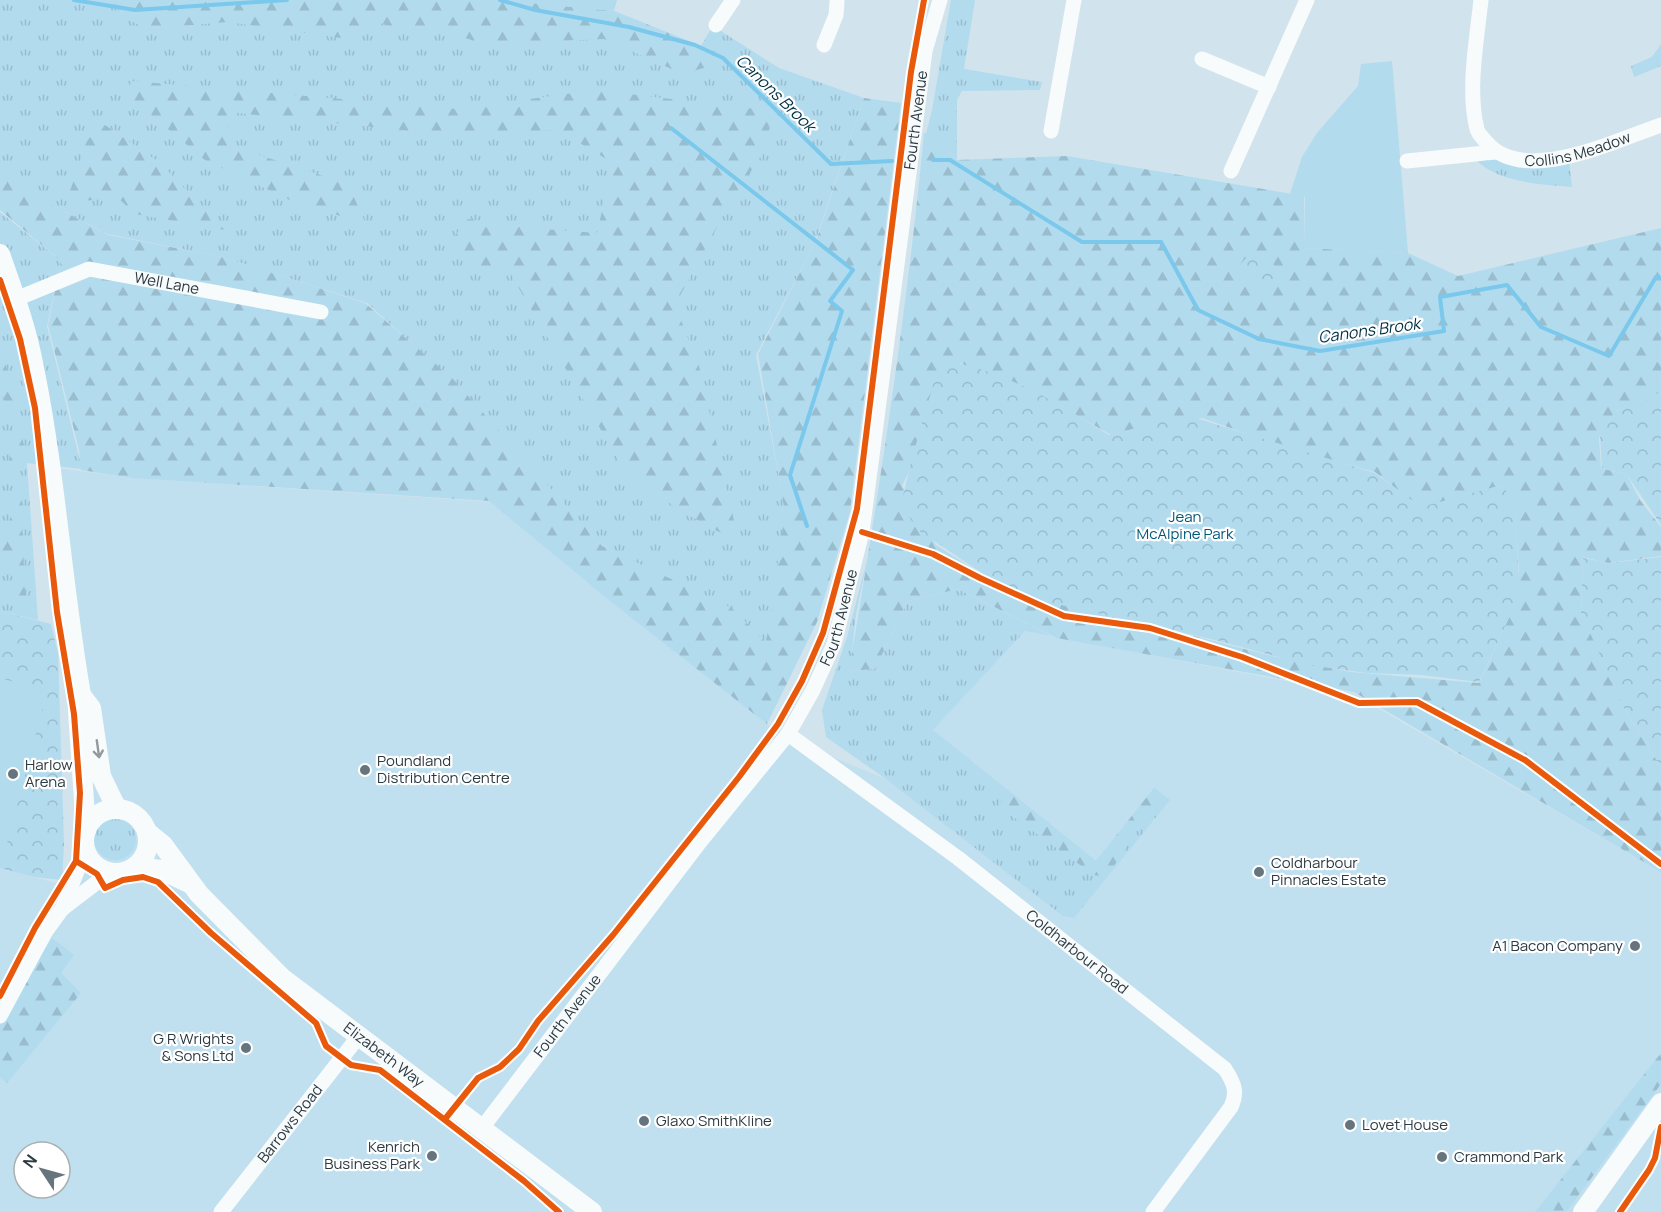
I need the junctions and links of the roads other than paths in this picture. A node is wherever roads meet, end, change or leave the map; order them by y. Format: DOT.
graph roads {
  1 [pos="733,0"];
  2 [pos="940,0"];
  3 [pos="1074,0"];
  4 [pos="1307,0"];
  5 [pos="1481,0"];
  6 [pos="837,1"];
  7 [pos="716,25"];
  8 [pos="824,45"];
  9 [pos="1202,59"];
  10 [pos="1269,87"];
  11 [pos="1661,126"];
  12 [pos="1051,132"];
  13 [pos="1495,152"];
  14 [pos="1407,161"];
  15 [pos="1231,171"];
  16 [pos="0,254"];
  17 [pos="16,299"];
  18 [pos="321,312"];
  19 [pos="81,694"];
  20 [pos="788,734"];
  21 [pos="117,809"];
  22 [pos="147,832"];
  23 [pos="86,840"];
  24 [pos="135,867"];
  25 [pos="116,873"];
  26 [pos="189,883"];
  27 [pos="62,909"];
  28 [pos="0,1016"];
  29 [pos="359,1036"];
  30 [pos="1661,1103"];
  31 [pos="482,1128"];
  32 [pos="220,1212"];
  33 [pos="592,1212"];
  34 [pos="1154,1212"];
  35 [pos="1583,1212"];
  1 -- 7 [label="street"];
  2 -- 20 [label="street, Fourth Avenue"];
  3 -- 12 [label="street"];
  4 -- 10 [label="street"];
  5 -- 13 [label="street"];
  6 -- 8 [label="street"];
  9 -- 10 [label="street"];
  10 -- 15 [label="street"];
  11 -- 13 [label="street, Collins Meadow"];
  13 -- 14 [label="street, Collins Meadow"];
  16 -- 17 [label="main road"];
  17 -- 18 [label="street, Well Lane"];
  17 -- 19 [label="main road"];
  19 -- 21 [label="main road, one-way"];
  19 -- 23 [label="main road"];
  20 -- 31 [label="street, Fourth Avenue"];
  20 -- 34 [label="street, Coldharbour Road"];
  21 -- 22 [label="main road"];
  21 -- 23 [label="main road"];
  22 -- 24 [label="main road"];
  22 -- 26 [label="main road, Elizabeth Way"];
  23 -- 25 [label="main road"];
  23 -- 27 [label="street"];
  24 -- 25 [label="main road"];
  24 -- 26 [label="main road, Elizabeth Way"];
  25 -- 27 [label="street"];
  26 -- 29 [label="main road, Elizabeth Way"];
  27 -- 28 [label="street"];
  29 -- 31 [label="main road, Elizabeth Way"];
  29 -- 32 [label="street, Barrows Road"];
  30 -- 35 [label="main road"];
  31 -- 33 [label="main road, Elizabeth Way"];
}
